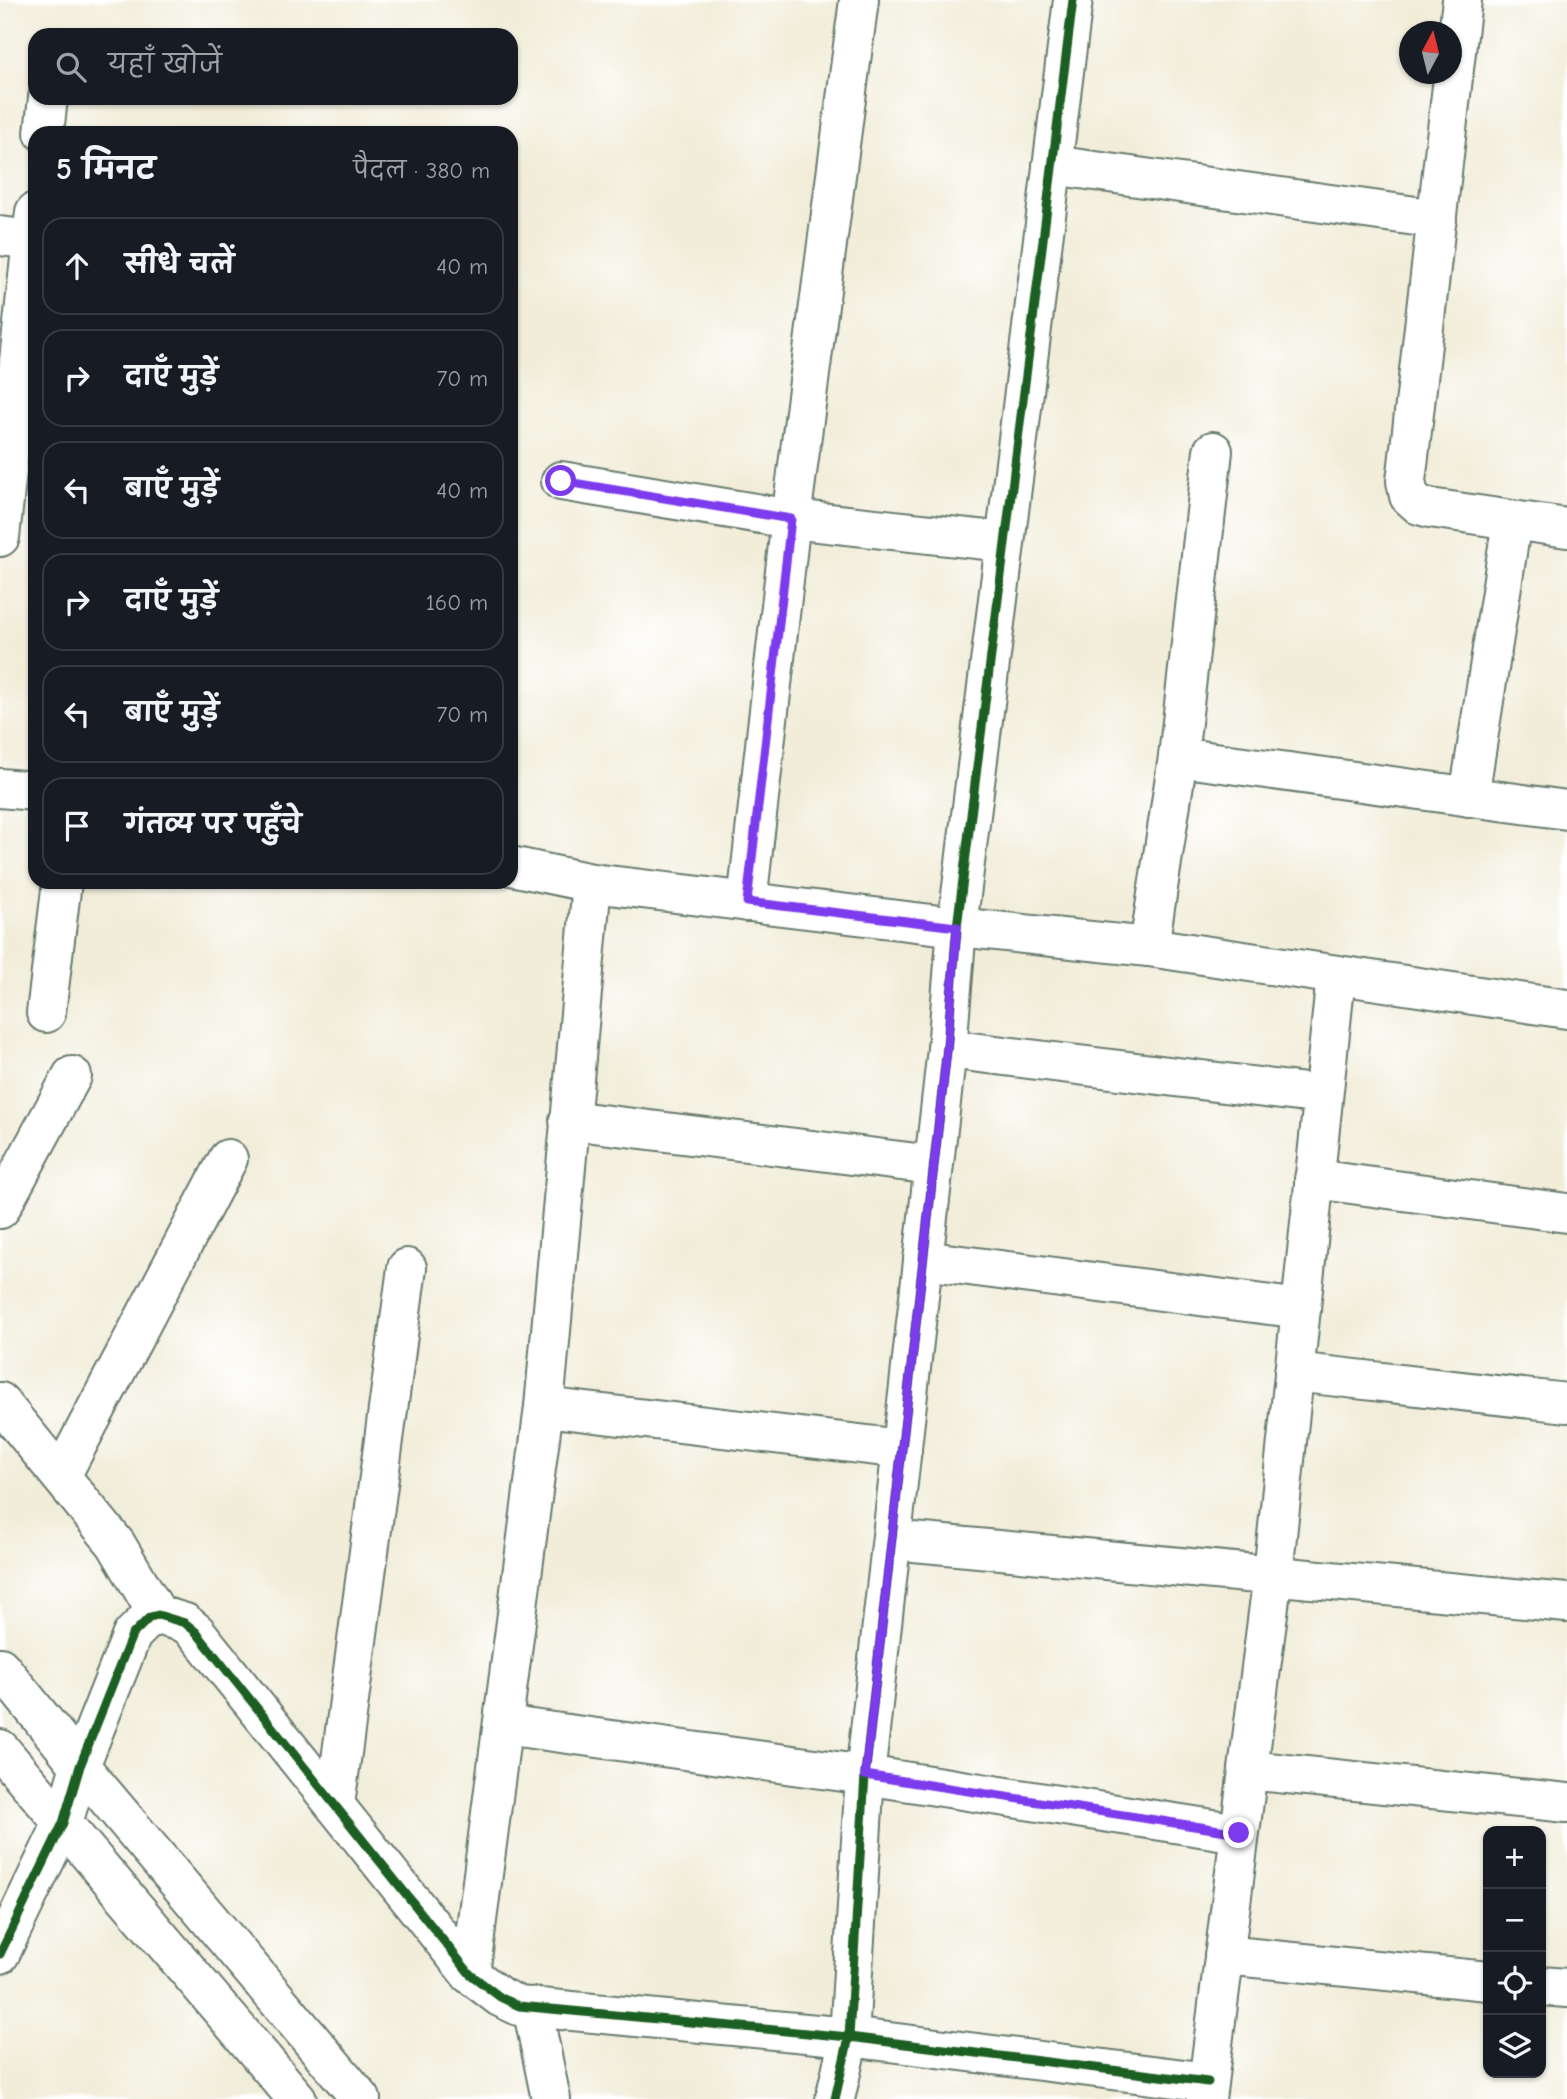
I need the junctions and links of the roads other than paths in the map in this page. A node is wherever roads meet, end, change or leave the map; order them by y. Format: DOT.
graph roads {
  1 [pos="859,0"];
  2 [pos="1073,0"];
  3 [pos="1462,0"];
  4 [pos="47,105"];
  5 [pos="45,126"];
  6 [pos="1052,165"];
  7 [pos="1437,219"];
  8 [pos="22,229"];
  9 [pos="1213,451"];
  10 [pos="561,481"];
  11 [pos="791,519"];
  12 [pos="1512,521"];
  13 [pos="1567,528"];
  14 [pos="0,537"];
  15 [pos="1005,542"];
  16 [pos="1178,757"];
  17 [pos="0,788"];
  18 [pos="28,791"];
  19 [pos="1469,797"];
  20 [pos="1567,810"];
  21 [pos="518,867"];
  22 [pos="592,883"];
  23 [pos="61,889"];
  24 [pos="747,902"];
  25 [pos="957,927"];
  26 [pos="1149,947"];
  27 [pos="1336,976"];
  28 [pos="1567,1009"];
  29 [pos="46,1013"];
  30 [pos="947,1049"];
  31 [pos="72,1076"];
  32 [pos="1323,1095"];
  33 [pos="569,1120"];
  34 [pos="228,1159"];
  35 [pos="933,1165"];
  36 [pos="1314,1179"];
  37 [pos="0,1209"];
  38 [pos="1567,1213"];
  39 [pos="923,1260"];
  40 [pos="407,1268"];
  41 [pos="1301,1309"];
  42 [pos="1294,1372"];
  43 [pos="0,1402"];
  44 [pos="1567,1403"];
  45 [pos="544,1407"];
  46 [pos="902,1449"];
  47 [pos="61,1476"];
  48 [pos="892,1540"];
  49 [pos="1273,1574"];
  50 [pos="1567,1603"];
  51 [pos="158,1615"];
  52 [pos="0,1667"];
  53 [pos="503,1725"];
  54 [pos="0,1749"];
  55 [pos="80,1766"];
  56 [pos="1248,1770"];
  57 [pos="865,1775"];
  58 [pos="1567,1803"];
  59 [pos="335,1805"];
  60 [pos="63,1823"];
  61 [pos="1239,1833"];
  62 [pos="0,1954"];
  63 [pos="1224,1955"];
  64 [pos="470,1974"];
  65 [pos="1483,1981"];
  66 [pos="1546,1986"];
  67 [pos="1567,1988"];
  68 [pos="532,2007"];
  69 [pos="849,2037"];
  70 [pos="1207,2090"];
  71 [pos="297,2099"];
  72 [pos="361,2099"];
  73 [pos="551,2099"];
  74 [pos="835,2099"];
  1 -- 11 [label="street"];
  2 -- 6 [label="street"];
  3 -- 7 [label="street"];
  4 -- 5 [label="street"];
  6 -- 7 [label="street"];
  6 -- 15 [label="street"];
  7 -- 12 [label="street"];
  8 -- 14 [label="street"];
  9 -- 16 [label="street"];
  10 -- 11 [label="street"];
  11 -- 15 [label="street"];
  11 -- 24 [label="street"];
  12 -- 13 [label="street"];
  12 -- 19 [label="street"];
  15 -- 25 [label="street"];
  16 -- 19 [label="street"];
  16 -- 26 [label="street"];
  17 -- 18 [label="street"];
  19 -- 20 [label="street"];
  21 -- 22 [label="street"];
  22 -- 24 [label="street"];
  22 -- 33 [label="street"];
  23 -- 29 [label="street"];
  24 -- 25 [label="street"];
  25 -- 26 [label="street"];
  25 -- 30 [label="street"];
  26 -- 27 [label="street"];
  27 -- 28 [label="street"];
  27 -- 32 [label="street"];
  30 -- 32 [label="street"];
  30 -- 35 [label="street"];
  31 -- 37 [label="street"];
  32 -- 36 [label="street"];
  33 -- 35 [label="street"];
  33 -- 45 [label="street"];
  34 -- 47 [label="street"];
  35 -- 39 [label="street"];
  36 -- 38 [label="street"];
  36 -- 41 [label="street"];
  39 -- 41 [label="street"];
  39 -- 46 [label="street"];
  40 -- 59 [label="street"];
  41 -- 42 [label="street"];
  42 -- 44 [label="street"];
  42 -- 49 [label="street"];
  43 -- 47 [label="street"];
  45 -- 46 [label="street"];
  45 -- 53 [label="street"];
  46 -- 48 [label="street"];
  47 -- 51 [label="street"];
  48 -- 49 [label="street"];
  48 -- 57 [label="street"];
  49 -- 50 [label="street"];
  49 -- 56 [label="street"];
  51 -- 55 [label="street"];
  51 -- 59 [label="street"];
  52 -- 55 [label="street"];
  53 -- 57 [label="street"];
  53 -- 64 [label="street"];
  54 -- 60 [label="street"];
  55 -- 60 [label="street"];
  55 -- 72 [label="street"];
  56 -- 58 [label="street"];
  56 -- 61 [label="street"];
  57 -- 61 [label="street"];
  57 -- 69 [label="street"];
  59 -- 64 [label="street"];
  60 -- 62 [label="street"];
  60 -- 71 [label="street"];
  61 -- 63 [label="street"];
  63 -- 65 [label="street"];
  63 -- 70 [label="street"];
  64 -- 68 [label="street"];
  66 -- 67 [label="street"];
  68 -- 69 [label="street"];
  68 -- 73 [label="street"];
  69 -- 70 [label="street"];
  69 -- 74 [label="street"];
}
